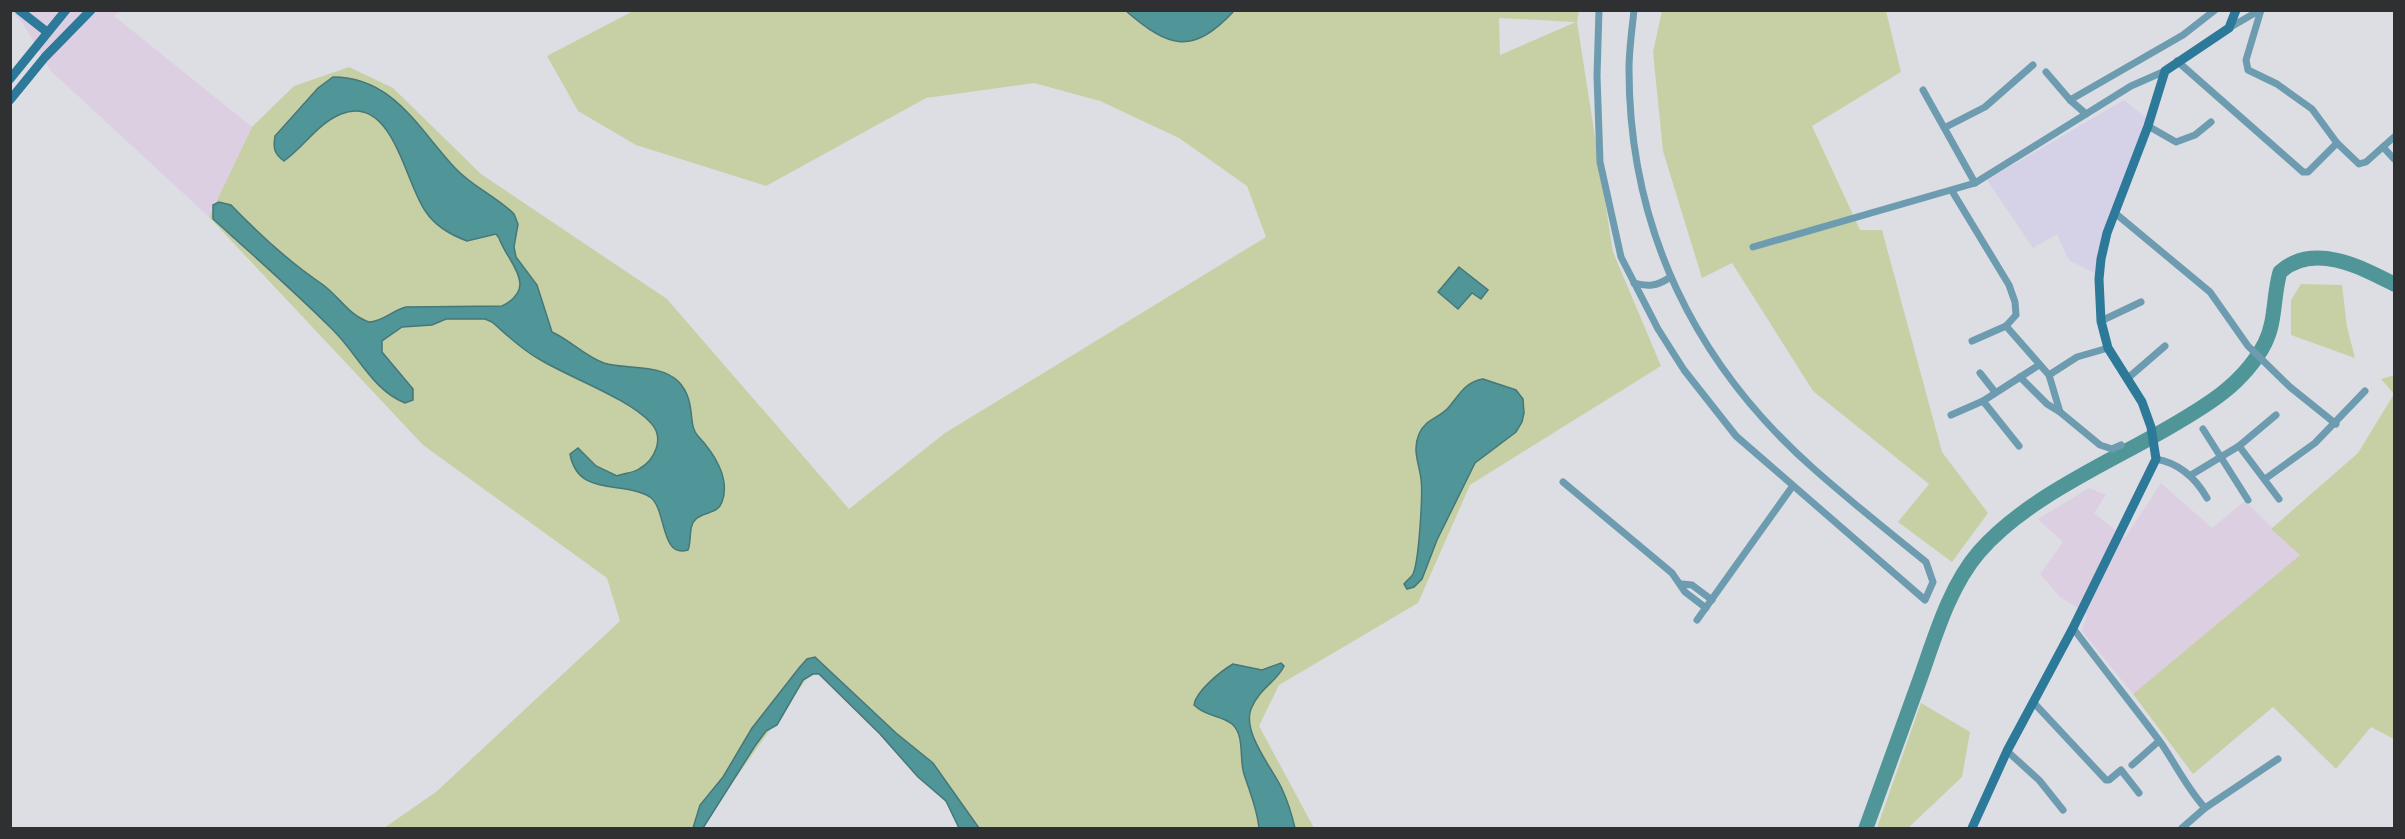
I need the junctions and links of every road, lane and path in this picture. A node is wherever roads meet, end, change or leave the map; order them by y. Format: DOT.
graph roads {
  1 [pos="19,10"];
  2 [pos="67,10"];
  3 [pos="91,10"];
  4 [pos="1599,10"];
  5 [pos="1634,10"];
  6 [pos="2215,10"];
  7 [pos="2261,10"];
  8 [pos="2235,13"];
  9 [pos="2229,28"];
  10 [pos="47,32"];
  11 [pos="62,39"];
  12 [pos="2177,61"];
  13 [pos="2033,65"];
  14 [pos="2165,71"];
  15 [pos="2046,72"];
  16 [pos="10,79"];
  17 [pos="1923,90"];
  18 [pos="10,100"];
  19 [pos="2072,102"];
  20 [pos="2085,112"];
  21 [pos="2211,122"];
  22 [pos="2148,126"];
  23 [pos="1946,127"];
  24 [pos="2394,137"];
  25 [pos="2337,143"];
  26 [pos="2383,147"];
  27 [pos="2394,159"];
  28 [pos="1973,180"];
  29 [pos="1952,191"];
  30 [pos="2115,213"];
  31 [pos="1753,247"];
  32 [pos="1669,278"];
  33 [pos="1634,284"];
  34 [pos="2141,302"];
  35 [pos="2101,321"];
  36 [pos="2006,326"];
  37 [pos="1972,341"];
  38 [pos="2165,346"];
  39 [pos="2108,348"];
  40 [pos="2039,366"];
  41 [pos="1980,373"];
  42 [pos="2049,375"];
  43 [pos="2020,377"];
  44 [pos="2128,378"];
  45 [pos="2365,391"];
  46 [pos="1995,392"];
  47 [pos="1983,401"];
  48 [pos="2060,412"];
  49 [pos="1951,415"];
  50 [pos="2276,415"];
  51 [pos="2336,424"];
  52 [pos="2203,429"];
  53 [pos="2121,446"];
  54 [pos="2240,446"];
  55 [pos="2019,447"];
  56 [pos="2157,457"];
  57 [pos="2219,457"];
  58 [pos="2190,475"];
  59 [pos="2265,479"];
  60 [pos="1563,482"];
  61 [pos="1792,488"];
  62 [pos="2207,498"];
  63 [pos="2248,500"];
  64 [pos="2279,500"];
  65 [pos="1682,584"];
  66 [pos="1712,600"];
  67 [pos="1706,608"];
  68 [pos="1697,620"];
  69 [pos="2073,628"];
  70 [pos="2033,702"];
  71 [pos="2159,741"];
  72 [pos="2007,751"];
  73 [pos="2278,759"];
  74 [pos="2132,765"];
  75 [pos="2139,793"];
  76 [pos="2205,808"];
  77 [pos="2063,810"];
  78 [pos="1972,828"];
  79 [pos="2182,828"];
  1 -- 10 [label="street"];
  2 -- 10 [label="street"];
  2 -- 11 [label="street"];
  3 -- 11 [label="street"];
  4 -- 33 [label="street"];
  5 -- 32 [label="street"];
  6 -- 19 [label="street"];
  7 -- 9 [label="street"];
  7 -- 25 [label="street"];
  8 -- 9 [label="street"];
  9 -- 12 [label="street"];
  10 -- 16 [label="street"];
  11 -- 18 [label="street"];
  12 -- 14 [label="street"];
  12 -- 25 [label="street"];
  13 -- 23 [label="street"];
  14 -- 20 [label="street"];
  14 -- 22 [label="street"];
  15 -- 19 [label="street"];
  17 -- 23 [label="street"];
  19 -- 20 [label="street"];
  20 -- 28 [label="street"];
  21 -- 22 [label="street"];
  22 -- 30 [label="street"];
  23 -- 28 [label="street"];
  24 -- 26 [label="street"];
  25 -- 26 [label="street"];
  26 -- 27 [label="street"];
  28 -- 29 [label="street"];
  29 -- 31 [label="street"];
  29 -- 36 [label="street"];
  30 -- 35 [label="street"];
  30 -- 51 [label="street"];
  32 -- 33 [label="street"];
  32 -- 61 [label="street"];
  33 -- 61 [label="street"];
  34 -- 35 [label="street"];
  35 -- 39 [label="street"];
  36 -- 37 [label="street"];
  36 -- 40 [label="street"];
  38 -- 44 [label="street"];
  39 -- 42 [label="street"];
  39 -- 44 [label="street"];
  40 -- 42 [label="street"];
  40 -- 43 [label="street"];
  41 -- 46 [label="street"];
  42 -- 48 [label="street"];
  43 -- 46 [label="street"];
  43 -- 48 [label="street"];
  44 -- 56 [label="street"];
  45 -- 51 [label="street"];
  46 -- 47 [label="street"];
  47 -- 49 [label="street"];
  47 -- 55 [label="street"];
  48 -- 53 [label="street"];
  50 -- 54 [label="street"];
  51 -- 59 [label="street"];
  52 -- 57 [label="street"];
  54 -- 57 [label="street"];
  54 -- 59 [label="street"];
  56 -- 58 [label="street"];
  56 -- 69 [label="street"];
  57 -- 58 [label="street"];
  57 -- 63 [label="street"];
  58 -- 62 [label="street"];
  59 -- 64 [label="street"];
  60 -- 65 [label="street"];
  61 -- 66 [label="street"];
  65 -- 66 [label="street"];
  65 -- 67 [label="street"];
  66 -- 67 [label="street"];
  67 -- 68 [label="street"];
  69 -- 70 [label="street"];
  69 -- 71 [label="street"];
  70 -- 72 [label="street"];
  70 -- 75 [label="street"];
  71 -- 74 [label="street"];
  71 -- 76 [label="street"];
  72 -- 77 [label="street"];
  72 -- 78 [label="street"];
  73 -- 76 [label="street"];
  76 -- 79 [label="street"];
}
